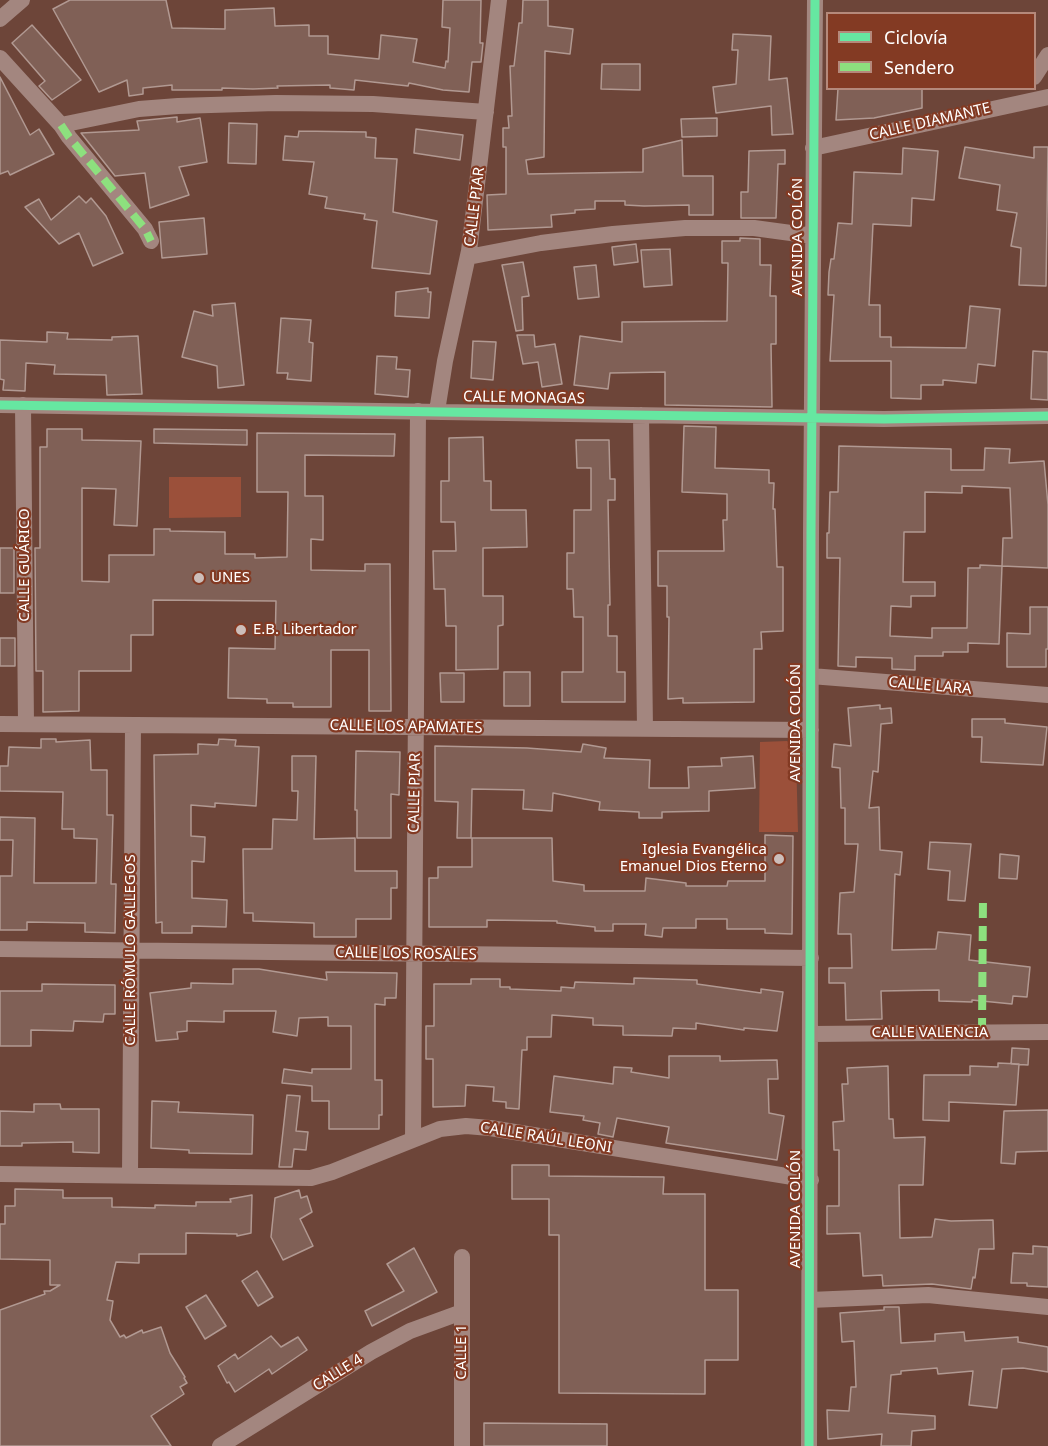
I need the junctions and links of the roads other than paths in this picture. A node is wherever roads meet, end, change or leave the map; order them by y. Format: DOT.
graph roads {
  1 [pos="22,0"];
  2 [pos="499,0"];
  3 [pos="815,0"];
  4 [pos="0,19"];
  5 [pos="1048,55"];
  6 [pos="0,58"];
  7 [pos="1036,75"];
  8 [pos="1026,95"];
  9 [pos="1048,97"];
  10 [pos="486,112"];
  11 [pos="61,124"];
  12 [pos="813,148"];
  13 [pos="813,236"];
  14 [pos="151,241"];
  15 [pos="468,257"];
  16 [pos="0,405"];
  17 [pos="23,405"];
  18 [pos="418,411"];
  19 [pos="437,411"];
  20 [pos="641,415"];
  21 [pos="1048,416"];
  22 [pos="812,418"];
  23 [pos="811,676"];
  24 [pos="1048,695"];
  25 [pos="0,724"];
  26 [pos="26,724"];
  27 [pos="133,725"];
  28 [pos="416,727"];
  29 [pos="645,729"];
  30 [pos="812,730"];
  31 [pos="0,950"];
  32 [pos="131,951"];
  33 [pos="413,954"];
  34 [pos="811,958"];
  35 [pos="1048,1032"];
  36 [pos="811,1034"];
  37 [pos="413,1138"];
  38 [pos="0,1174"];
  39 [pos="130,1175"];
  40 [pos="811,1180"];
  41 [pos="462,1257"];
  42 [pos="810,1300"];
  43 [pos="1048,1306"];
  44 [pos="462,1312"];
  45 [pos="220,1446"];
  46 [pos="462,1446"];
  47 [pos="809,1446"];
  1 -- 4 [label="street"];
  2 -- 10 [label="street, CALLE PIAR"];
  3 -- 12 [label="street, AVENIDA COLÓN"];
  5 -- 7 [label="street"];
  6 -- 11 [label="street"];
  8 -- 9 [label="street, CALLE DIAMANTE"];
  8 -- 12 [label="street, CALLE DIAMANTE"];
  10 -- 11 [label="street"];
  10 -- 15 [label="street, CALLE PIAR"];
  11 -- 14 [label="street"];
  12 -- 13 [label="street, AVENIDA COLÓN"];
  13 -- 15 [label="street"];
  13 -- 22 [label="street, AVENIDA COLÓN"];
  15 -- 19 [label="street, CALLE PIAR"];
  16 -- 17 [label="street, CALLE MONAGAS"];
  17 -- 18 [label="street, CALLE MONAGAS"];
  17 -- 26 [label="street, CALLE GUÁRICO"];
  18 -- 19 [label="street, CALLE MONAGAS"];
  18 -- 28 [label="street, CALLE PIAR"];
  19 -- 20 [label="street, CALLE MONAGAS"];
  20 -- 22 [label="street, CALLE MONAGAS"];
  20 -- 29 [label="street"];
  21 -- 22 [label="street, CALLE MONAGAS"];
  22 -- 23 [label="street, AVENIDA COLÓN"];
  23 -- 24 [label="street, CALLE LARA"];
  23 -- 30 [label="street, AVENIDA COLÓN"];
  25 -- 26 [label="street, CALLE LOS APAMATES"];
  26 -- 27 [label="street, CALLE LOS APAMATES"];
  27 -- 28 [label="street, CALLE LOS APAMATES"];
  27 -- 32 [label="street, CALLE RÓMULO GALLEGOS"];
  28 -- 29 [label="street, CALLE LOS APAMATES"];
  28 -- 33 [label="street, CALLE PIAR"];
  29 -- 30 [label="street, CALLE LOS APAMATES"];
  30 -- 34 [label="street, AVENIDA COLÓN"];
  31 -- 32 [label="street, CALLE LOS ROSALES"];
  32 -- 33 [label="street, CALLE LOS ROSALES"];
  32 -- 39 [label="street, CALLE RÓMULO GALLEGOS"];
  33 -- 34 [label="street, CALLE LOS ROSALES"];
  33 -- 37 [label="street, CALLE PIAR"];
  34 -- 36 [label="street, AVENIDA COLÓN"];
  35 -- 36 [label="street, CALLE VALENCIA"];
  36 -- 40 [label="street, AVENIDA COLÓN"];
  37 -- 39 [label="street, CALLE RAÚL LEONI"];
  37 -- 40 [label="street, CALLE RAÚL LEONI"];
  38 -- 39 [label="street, CALLE RAÚL LEONI"];
  40 -- 42 [label="street, AVENIDA COLÓN"];
  41 -- 44 [label="street, CALLE 1"];
  42 -- 43 [label="street"];
  42 -- 47 [label="street, AVENIDA COLÓN"];
  44 -- 45 [label="street, CALLE 4"];
  44 -- 46 [label="street, CALLE 1"];
}
